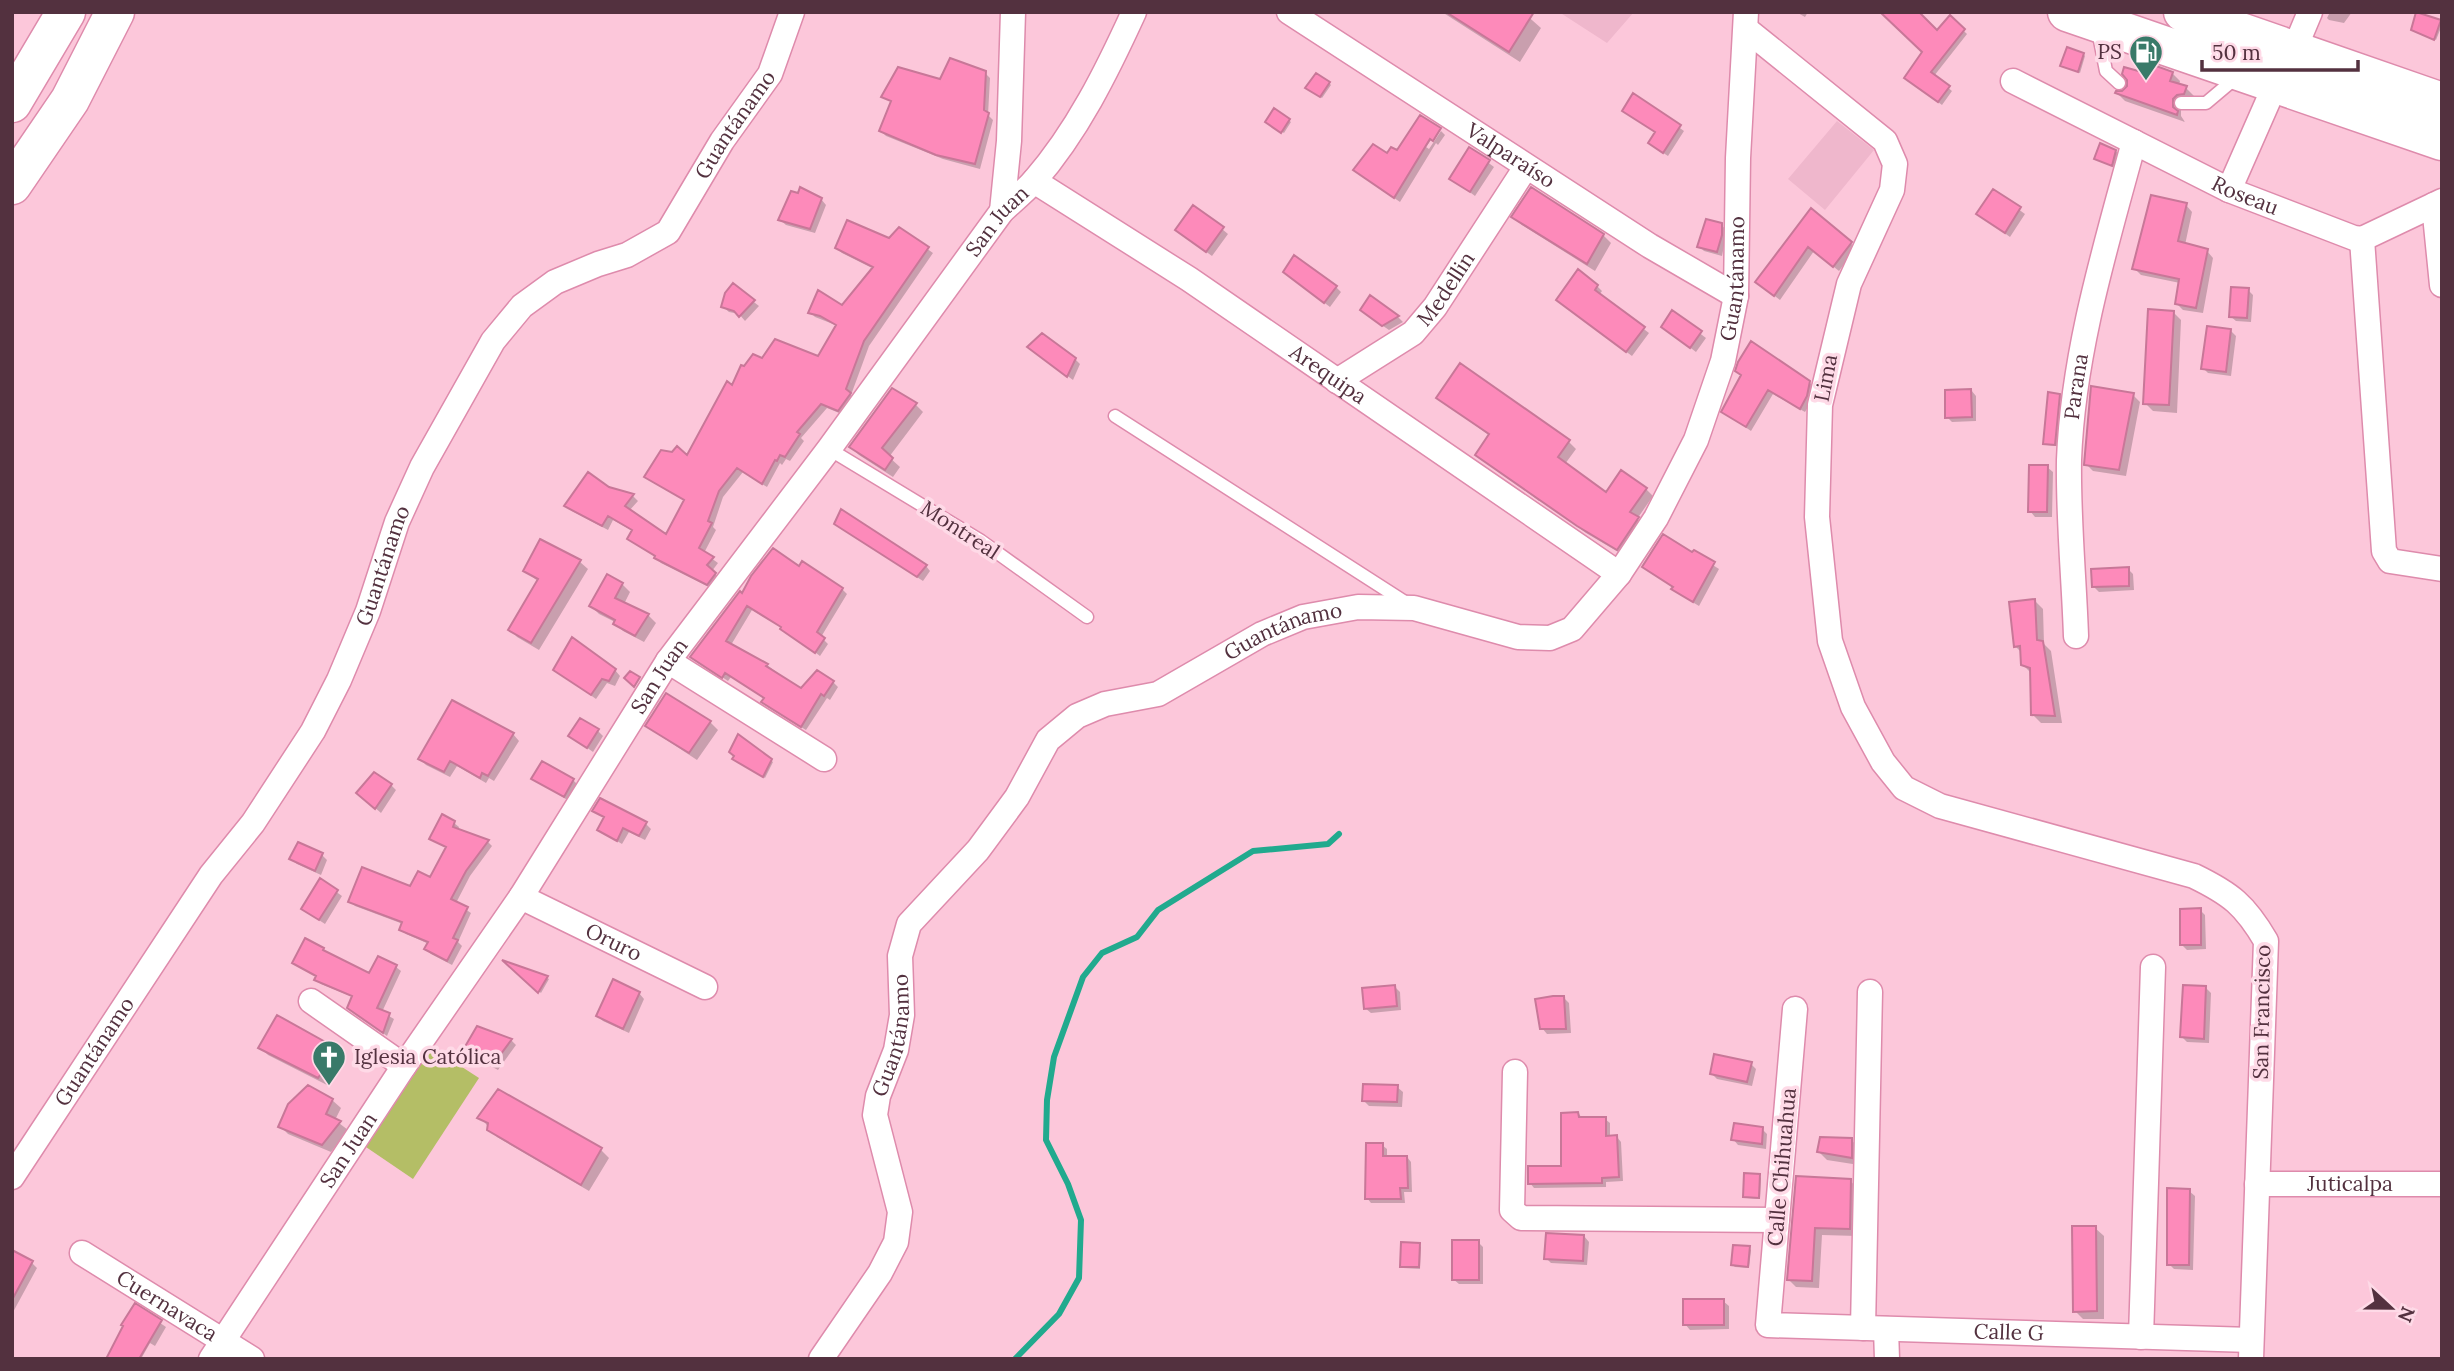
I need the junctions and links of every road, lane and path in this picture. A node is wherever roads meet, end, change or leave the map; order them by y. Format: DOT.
graph roads {
  1 [pos="66,12"];
  2 [pos="115,12"];
  3 [pos="792,12"];
  4 [pos="1013,12"];
  5 [pos="1134,12"];
  6 [pos="1289,12"];
  7 [pos="2183,12"];
  8 [pos="2310,12"];
  9 [pos="2082,18"];
  10 [pos="1746,21"];
  11 [pos="2295,50"];
  12 [pos="2241,74"];
  13 [pos="2013,81"];
  14 [pos="2119,83"];
  15 [pos="2278,86"];
  16 [pos="2442,102"];
  17 [pos="12,103"];
  18 [pos="2181,103"];
  19 [pos="2442,141"];
  20 [pos="2134,142"];
  21 [pos="1526,167"];
  22 [pos="1034,181"];
  23 [pos="12,185"];
  24 [pos="2229,190"];
  25 [pos="2438,203"];
  26 [pos="1002,211"];
  27 [pos="2362,239"];
  28 [pos="2442,285"];
  29 [pos="1736,296"];
  30 [pos="1337,381"];
  31 [pos="1115,416"];
  32 [pos="829,449"];
  33 [pos="2442,569"];
  34 [pos="1619,574"];
  35 [pos="1414,608"];
  36 [pos="1087,617"];
  37 [pos="2076,636"];
  38 [pos="668,661"];
  39 [pos="824,759"];
  40 [pos="1904,788"];
  41 [pos="521,897"];
  42 [pos="2153,967"];
  43 [pos="705,987"];
  44 [pos="1870,992"];
  45 [pos="311,1001"];
  46 [pos="1795,1009"];
  47 [pos="404,1066"];
  48 [pos="1515,1072"];
  49 [pos="12,1177"];
  50 [pos="2257,1184"];
  51 [pos="2442,1184"];
  52 [pos="1777,1220"];
  53 [pos="82,1253"];
  54 [pos="1768,1325"];
  55 [pos="1875,1328"];
  56 [pos="2141,1337"];
  57 [pos="2250,1349"];
  58 [pos="217,1350"];
  59 [pos="252,1359"];
  60 [pos="821,1359"];
  61 [pos="1887,1359"];
  1 -- 17 [label="main road"];
  2 -- 23 [label="main road"];
  3 -- 49 [label="street, Guantánamo"];
  4 -- 26 [label="street"];
  5 -- 22 [label="street, San Juan"];
  6 -- 21 [label="street, Valparaíso"];
  7 -- 11 [label="main road"];
  8 -- 11 [label="street"];
  9 -- 12 [label="main road"];
  9 -- 14 [label="lane"];
  10 -- 29 [label="street, Guantánamo"];
  10 -- 40 [label="street, Lima"];
  11 -- 15 [label="street"];
  11 -- 16 [label="main road"];
  12 -- 15 [label="main road"];
  12 -- 18 [label="lane"];
  13 -- 20 [label="street, Roseau"];
  15 -- 19 [label="main road"];
  15 -- 24 [label="street"];
  20 -- 24 [label="street, Roseau"];
  20 -- 37 [label="street, Parana"];
  21 -- 29 [label="street, Valparaíso"];
  21 -- 30 [label="street, Medellin"];
  22 -- 26 [label="street, San Juan"];
  22 -- 30 [label="street, Arequipa"];
  24 -- 27 [label="street, Roseau"];
  25 -- 27 [label="street"];
  25 -- 28 [label="street"];
  26 -- 32 [label="street, San Juan"];
  27 -- 33 [label="street"];
  29 -- 34 [label="street, Guantánamo"];
  30 -- 34 [label="street, Arequipa"];
  31 -- 35 [label="lane"];
  32 -- 36 [label="lane, Montreal"];
  32 -- 38 [label="street, San Juan"];
  34 -- 35 [label="street, Guantánamo"];
  35 -- 60 [label="street, Guantánamo"];
  38 -- 39 [label="street"];
  38 -- 41 [label="street, San Juan"];
  40 -- 50 [label="street, San Francisco"];
  41 -- 43 [label="street, Oruro"];
  41 -- 47 [label="street, San Juan"];
  42 -- 56 [label="street"];
  44 -- 55 [label="street"];
  45 -- 47 [label="street"];
  46 -- 52 [label="street, Calle Chihuahua"];
  47 -- 58 [label="street, San Juan"];
  48 -- 52 [label="street"];
  50 -- 51 [label="street, Juticalpa"];
  50 -- 57 [label="street, San Francisco"];
  52 -- 54 [label="street, Calle Chihuahua"];
  53 -- 58 [label="street, Cuernavaca"];
  54 -- 55 [label="street, Calle G"];
  55 -- 56 [label="street, Calle G"];
  55 -- 61 [label="street"];
  56 -- 57 [label="street, Calle G"];
  58 -- 59 [label="street, Cuernavaca"];
}
